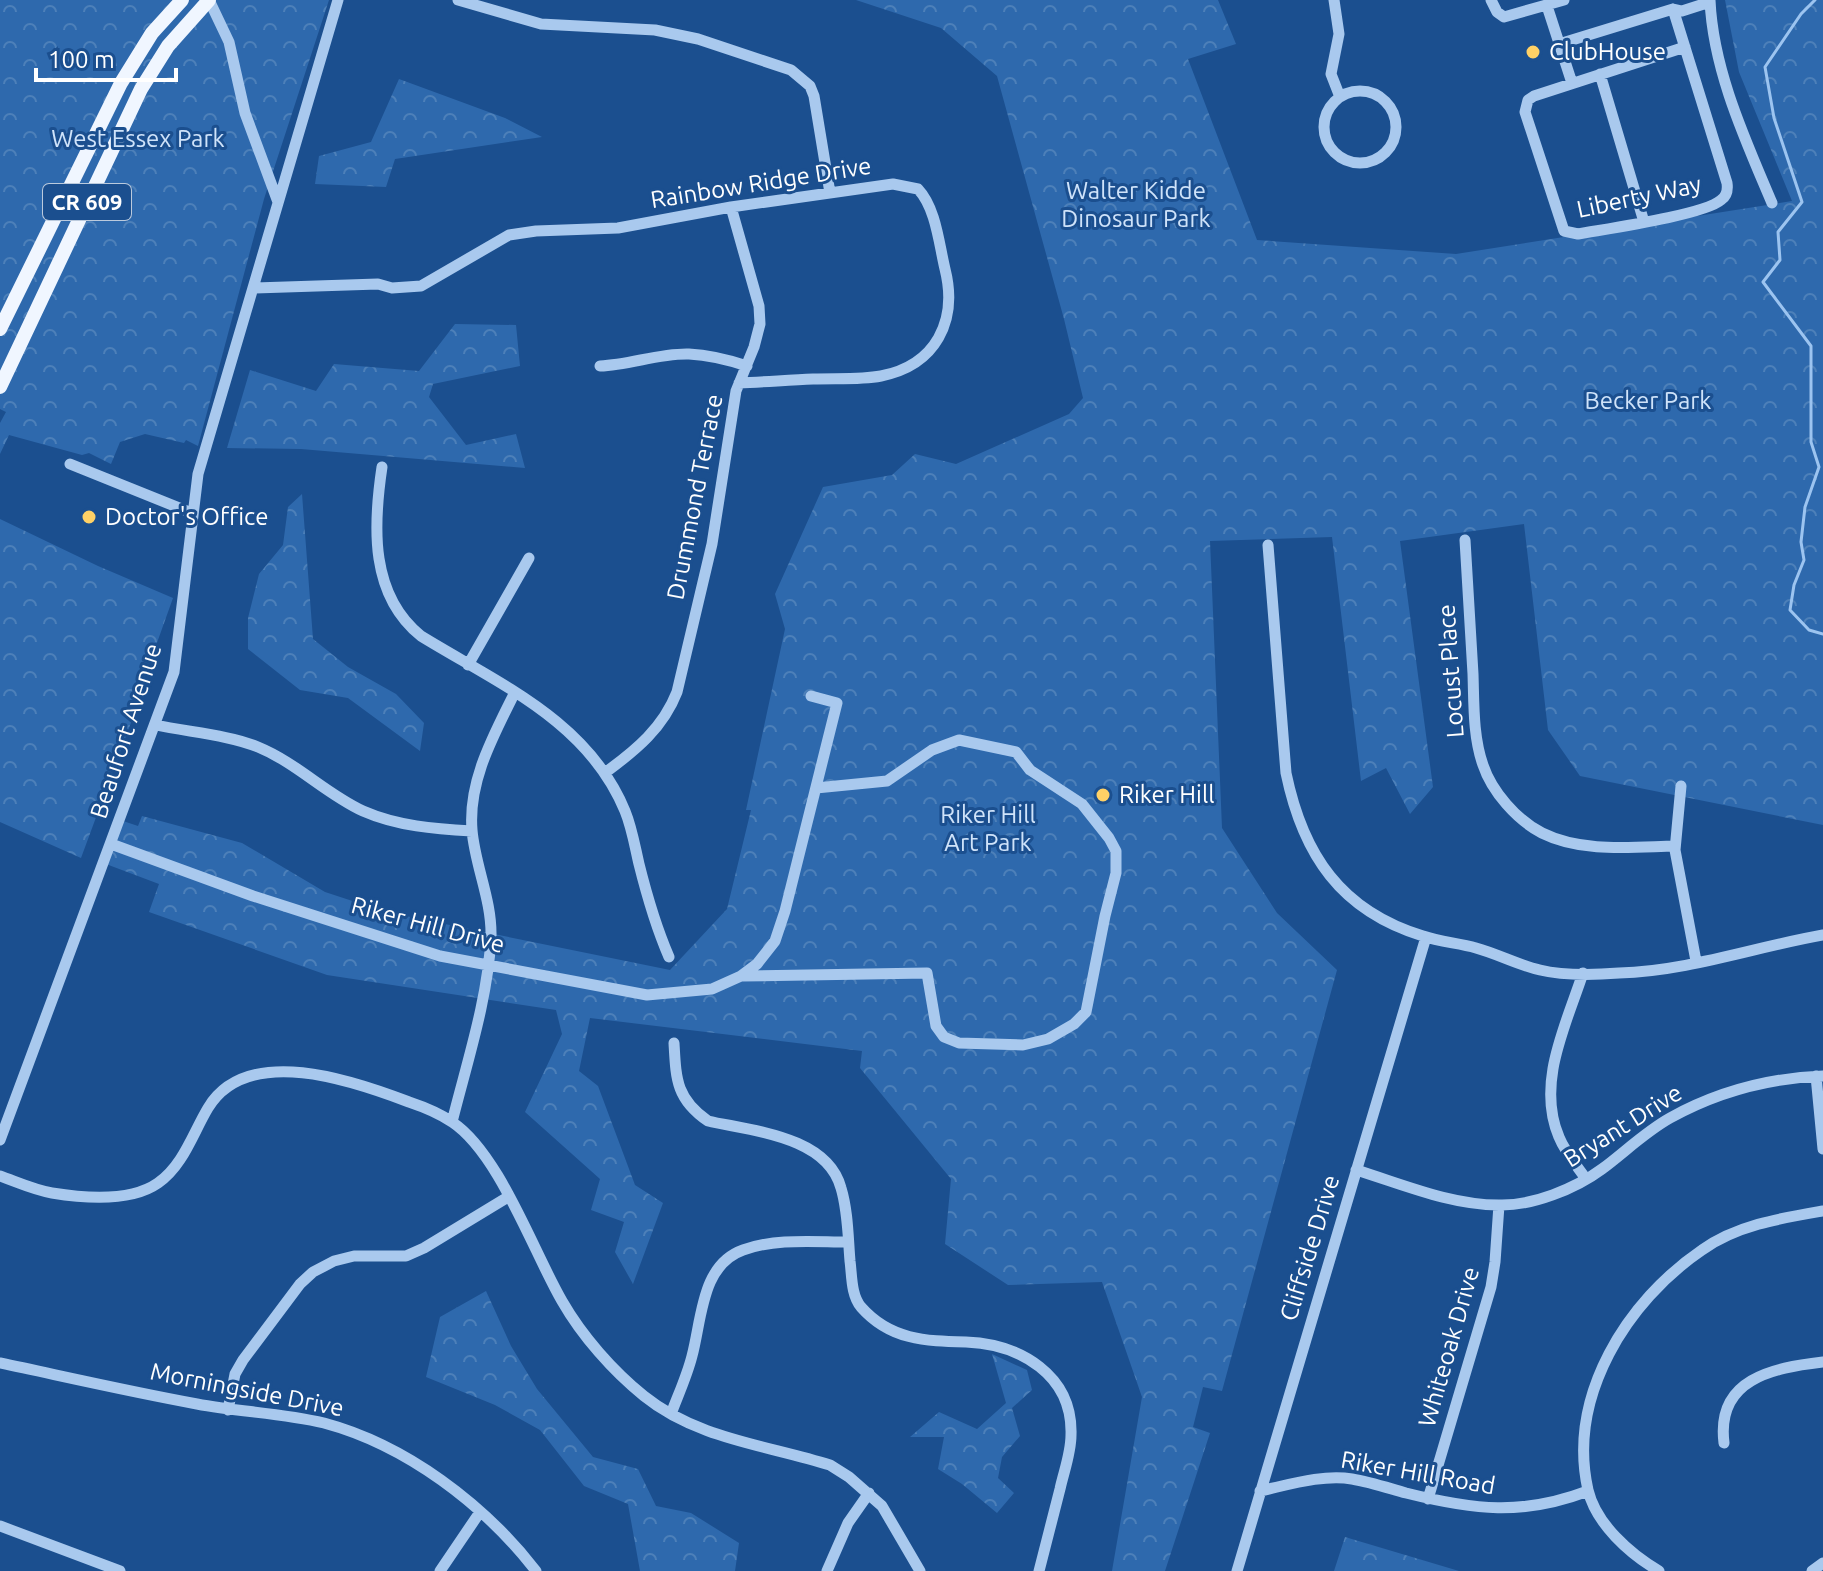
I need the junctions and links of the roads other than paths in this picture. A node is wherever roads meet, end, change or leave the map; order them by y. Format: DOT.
graph roads {
  1 [pos="182,0"];
  2 [pos="209,0"];
  3 [pos="338,0"];
  4 [pos="458,0"];
  5 [pos="1334,0"];
  6 [pos="1491,0"];
  7 [pos="1564,0"];
  8 [pos="1685,0"];
  9 [pos="1710,1"];
  10 [pos="1547,6"];
  11 [pos="1673,9"];
  12 [pos="1559,44"];
  13 [pos="1685,47"];
  14 [pos="1600,74"];
  15 [pos="1572,83"];
  16 [pos="1340,97"];
  17 [pos="830,193"];
  18 [pos="279,202"];
  19 [pos="1772,203"];
  20 [pos="731,207"];
  21 [pos="1644,222"];
  22 [pos="255,288"];
  23 [pos="0,329"];
  24 [pos="600,366"];
  25 [pos="747,366"];
  26 [pos="739,383"];
  27 [pos="0,387"];
  28 [pos="70,464"];
  29 [pos="382,467"];
  30 [pos="192,513"];
  31 [pos="1465,540"];
  32 [pos="1268,545"];
  33 [pos="529,558"];
  34 [pos="468,665"];
  35 [pos="515,692"];
  36 [pos="811,696"];
  37 [pos="156,725"];
  38 [pos="606,772"];
  39 [pos="1681,786"];
  40 [pos="816,788"];
  41 [pos="472,831"];
  42 [pos="111,844"];
  43 [pos="1675,846"];
  44 [pos="1823,935"];
  45 [pos="1426,937"];
  46 [pos="669,957"];
  47 [pos="1696,961"];
  48 [pos="489,966"];
  49 [pos="1583,973"];
  50 [pos="741,976"];
  51 [pos="674,1043"];
  52 [pos="1819,1076"];
  53 [pos="452,1122"];
  54 [pos="0,1140"];
  55 [pos="1823,1149"];
  56 [pos="1356,1170"];
  57 [pos="0,1176"];
  58 [pos="1586,1179"];
  59 [pos="508,1197"];
  60 [pos="1499,1205"];
  61 [pos="1823,1211"];
  62 [pos="848,1242"];
  63 [pos="1823,1362"];
  64 [pos="0,1363"];
  65 [pos="228,1410"];
  66 [pos="671,1414"];
  67 [pos="1724,1443"];
  68 [pos="1260,1491"];
  69 [pos="1588,1491"];
  70 [pos="869,1493"];
  71 [pos="1428,1499"];
  72 [pos="480,1512"];
  73 [pos="0,1526"];
  74 [pos="1823,1563"];
  75 [pos="118,1571"];
  76 [pos="440,1571"];
  77 [pos="536,1571"];
  78 [pos="827,1571"];
  79 [pos="920,1571"];
  80 [pos="1039,1571"];
  81 [pos="1237,1571"];
  82 [pos="1659,1571"];
  83 [pos="1812,1571"];
  1 -- 23 [label="main road, CR 609"];
  2 -- 18 [label="street"];
  2 -- 27 [label="main road, CR 609"];
  3 -- 18 [label="street, Beaufort Avenue"];
  4 -- 17 [label="street"];
  5 -- 16 [label="street"];
  6 -- 10 [label="street"];
  7 -- 10 [label="street"];
  8 -- 11 [label="street"];
  9 -- 11 [label="street"];
  9 -- 19 [label="street"];
  10 -- 12 [label="street"];
  11 -- 12 [label="street"];
  11 -- 13 [label="street, Liberty Way"];
  12 -- 15 [label="street"];
  13 -- 14 [label="street, Liberty Way"];
  13 -- 21 [label="street, Liberty Way"];
  14 -- 15 [label="street, Liberty Way"];
  14 -- 21 [label="street"];
  15 -- 21 [label="street, Liberty Way"];
  16 -- 16 [label="street"];
  17 -- 20 [label="street, Rainbow Ridge Drive"];
  17 -- 26 [label="street, Rainbow Ridge Drive"];
  18 -- 22 [label="street, Beaufort Avenue"];
  20 -- 22 [label="street, Rainbow Ridge Drive"];
  20 -- 25 [label="street, Drummond Terrace"];
  22 -- 30 [label="street, Beaufort Avenue"];
  24 -- 25 [label="street"];
  25 -- 26 [label="street, Drummond Terrace"];
  26 -- 38 [label="street, Drummond Terrace"];
  28 -- 30 [label="street"];
  29 -- 34 [label="street"];
  30 -- 37 [label="street, Beaufort Avenue"];
  31 -- 43 [label="street, Locust Place"];
  32 -- 45 [label="street"];
  33 -- 34 [label="street"];
  34 -- 35 [label="street"];
  35 -- 38 [label="street"];
  35 -- 41 [label="street"];
  36 -- 40 [label="street, Riker Hill Drive"];
  37 -- 41 [label="street"];
  37 -- 42 [label="street, Beaufort Avenue"];
  38 -- 46 [label="street"];
  39 -- 43 [label="street"];
  40 -- 50 [label="street, Riker Hill Drive"];
  40 -- 50 [label="street, Riker Hill Drive"];
  41 -- 48 [label="street"];
  42 -- 48 [label="street, Riker Hill Drive"];
  42 -- 54 [label="street, Beaufort Avenue"];
  43 -- 47 [label="street"];
  44 -- 47 [label="street"];
  45 -- 49 [label="street"];
  45 -- 56 [label="street, Cliffside Drive"];
  47 -- 49 [label="street"];
  48 -- 50 [label="street, Riker Hill Drive"];
  48 -- 53 [label="street"];
  49 -- 58 [label="street"];
  51 -- 62 [label="street"];
  52 -- 55 [label="street"];
  52 -- 58 [label="street, Bryant Drive"];
  53 -- 57 [label="street"];
  53 -- 59 [label="street"];
  56 -- 60 [label="street, Bryant Drive"];
  56 -- 68 [label="street, Cliffside Drive"];
  58 -- 60 [label="street, Bryant Drive"];
  59 -- 65 [label="street"];
  59 -- 66 [label="street"];
  60 -- 71 [label="street, Whiteoak Drive"];
  61 -- 69 [label="street"];
  62 -- 66 [label="street"];
  62 -- 80 [label="street"];
  63 -- 67 [label="street"];
  64 -- 65 [label="street, Morningside Drive"];
  65 -- 72 [label="street, Morningside Drive"];
  66 -- 70 [label="street"];
  68 -- 71 [label="street, Riker Hill Road"];
  68 -- 81 [label="street, Cliffside Drive"];
  69 -- 71 [label="street, Riker Hill Road"];
  69 -- 82 [label="street"];
  70 -- 78 [label="street"];
  70 -- 79 [label="street"];
  72 -- 76 [label="street"];
  72 -- 77 [label="street, Morningside Drive"];
  73 -- 75 [label="street"];
  74 -- 83 [label="street"];
}
